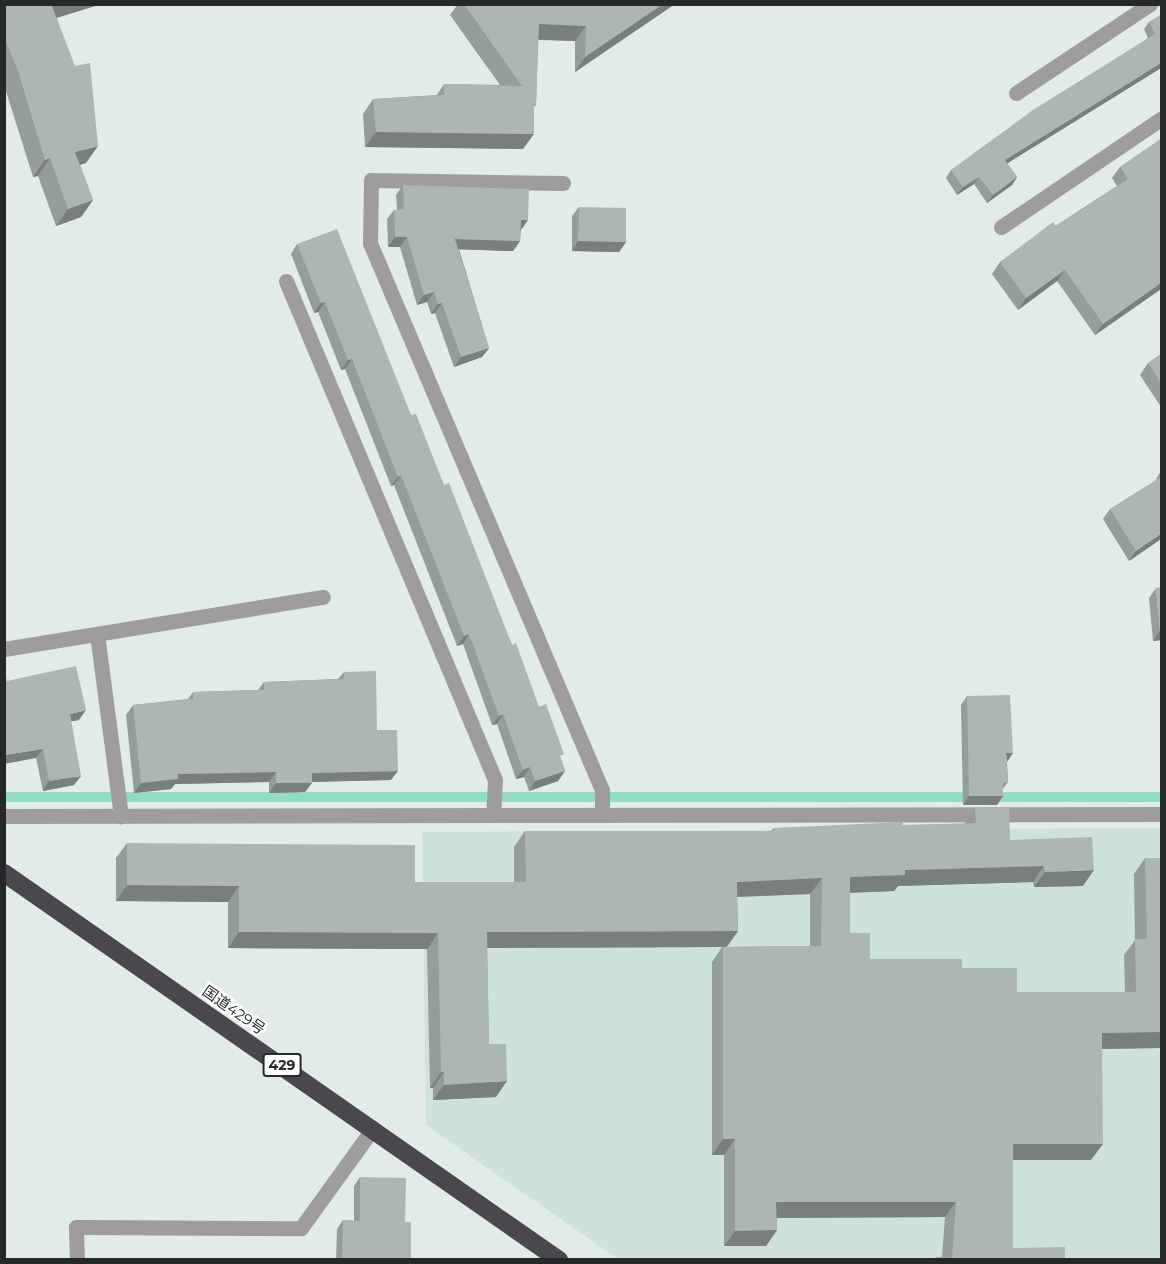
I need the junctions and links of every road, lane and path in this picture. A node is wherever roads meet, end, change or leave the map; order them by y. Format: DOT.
graph roads {
  1 [pos="1150,4"];
  2 [pos="1016,93"];
  3 [pos="1161,118"];
  4 [pos="563,183"];
  5 [pos="1000,227"];
  6 [pos="286,281"];
  7 [pos="323,597"];
  8 [pos="97,634"];
  9 [pos="4,649"];
  10 [pos="602,803"];
  11 [pos="120,804"];
  12 [pos="494,804"];
  13 [pos="1161,814"];
  14 [pos="4,816"];
  15 [pos="4,873"];
  16 [pos="373,1128"];
  17 [pos="77,1260"];
  18 [pos="559,1260"];
  1 -- 2 [label="street"];
  3 -- 5 [label="street"];
  4 -- 10 [label="street"];
  6 -- 12 [label="street"];
  7 -- 8 [label="street"];
  8 -- 9 [label="street"];
  8 -- 11 [label="street"];
  10 -- 12 [label="street"];
  10 -- 13 [label="street"];
  11 -- 12 [label="street"];
  11 -- 14 [label="street"];
  15 -- 16 [label="highway, 国道429号 / 429"];
  16 -- 17 [label="street"];
  16 -- 18 [label="highway, 国道429号 / 429"];
}
